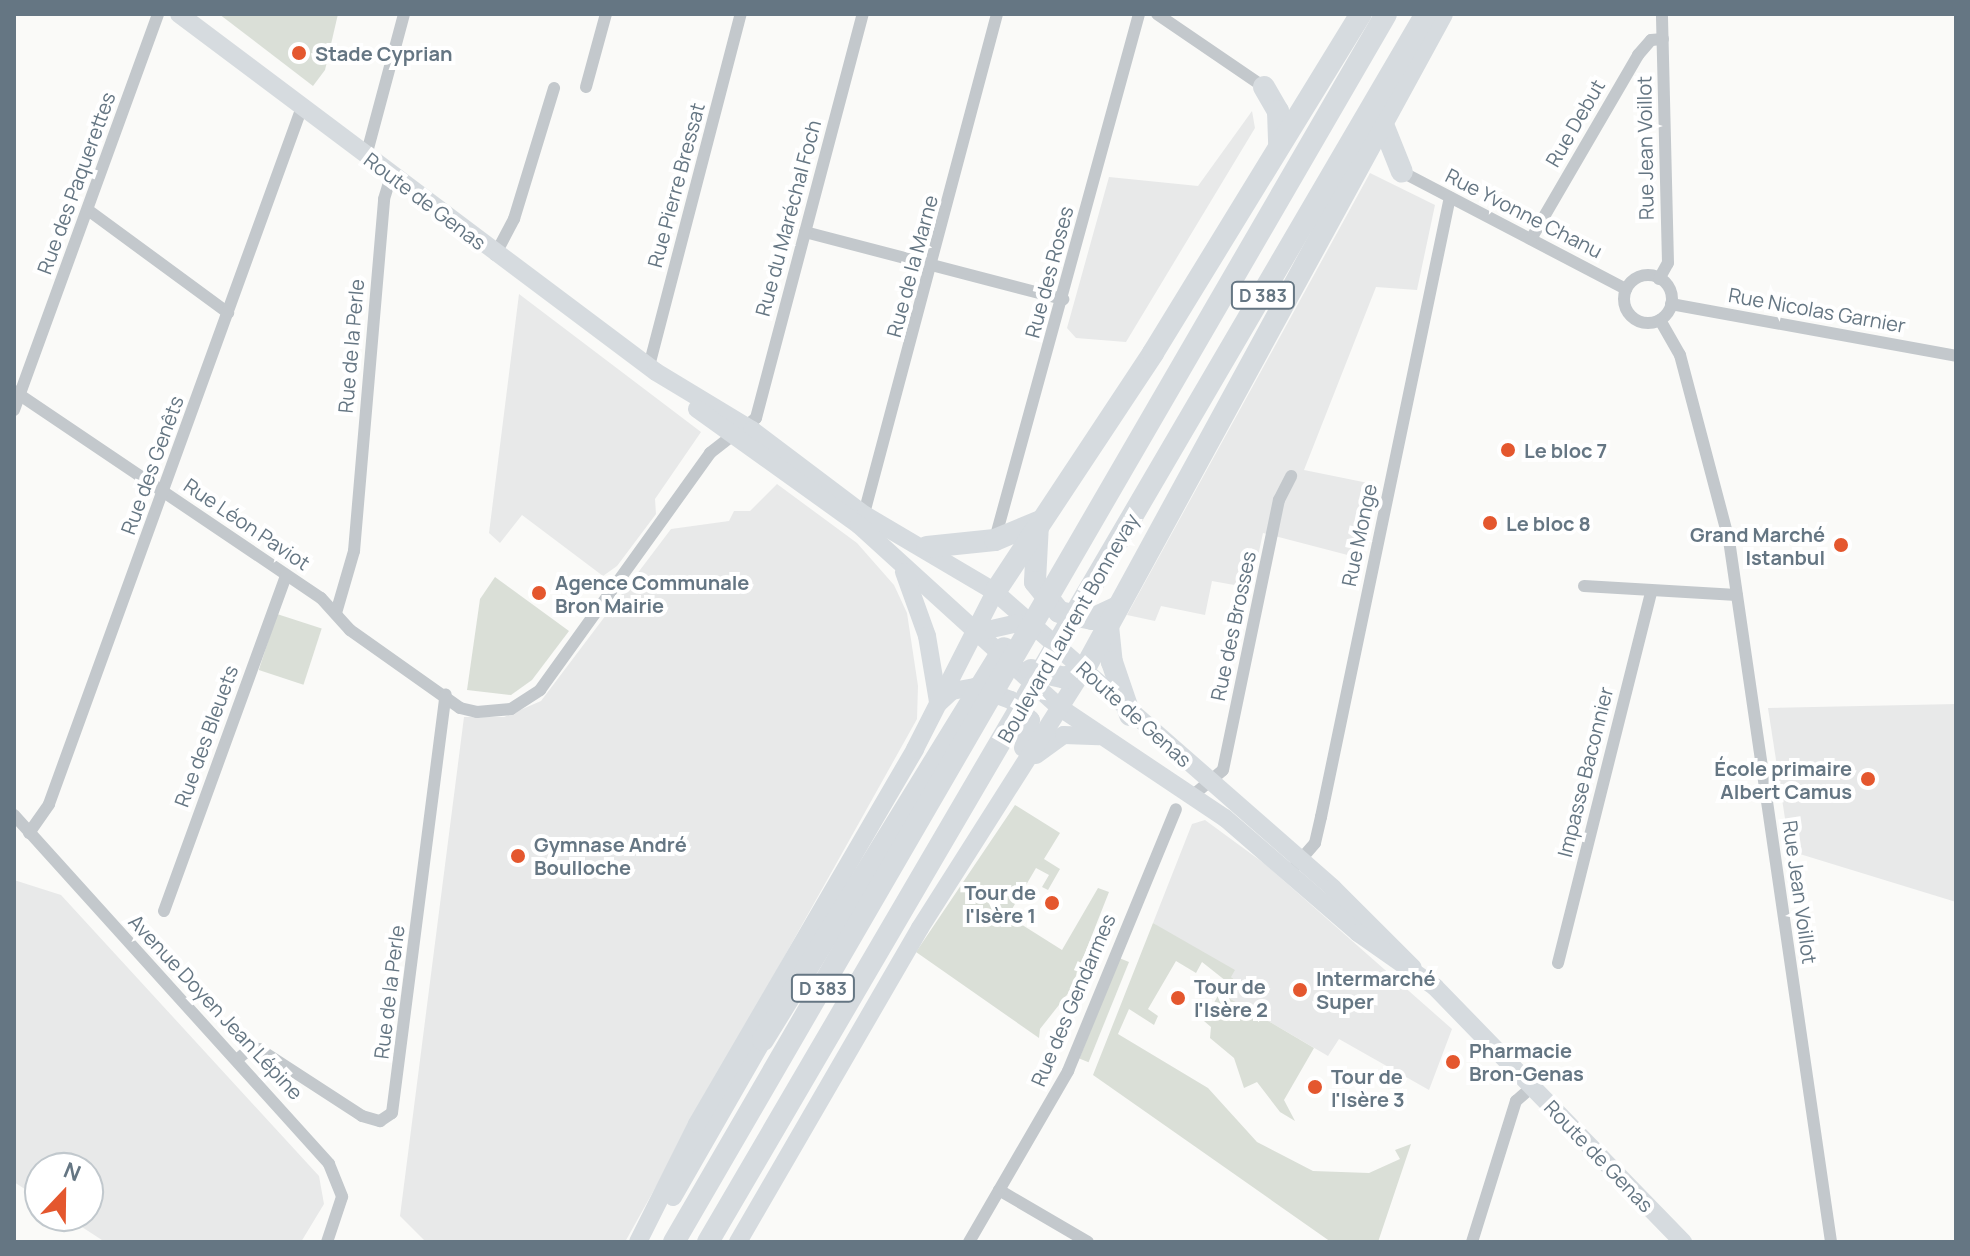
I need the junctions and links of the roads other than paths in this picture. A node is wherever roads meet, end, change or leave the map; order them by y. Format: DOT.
graph roads {
  1 [pos="158,14"];
  2 [pos="179,14"];
  3 [pos="404,14"];
  4 [pos="606,14"];
  5 [pos="741,14"];
  6 [pos="863,14"];
  7 [pos="997,14"];
  8 [pos="1139,14"];
  9 [pos="1157,14"];
  10 [pos="1361,14"];
  11 [pos="1386,14"];
  12 [pos="1426,14"];
  13 [pos="1442,14"];
  14 [pos="1662,14"];
  15 [pos="1663,39"];
  16 [pos="1318,84"];
  17 [pos="586,87"];
  18 [pos="1264,87"];
  19 [pos="554,88"];
  20 [pos="302,107"];
  21 [pos="1384,127"];
  22 [pos="1279,144"];
  23 [pos="366,156"];
  24 [pos="1402,172"];
  25 [pos="391,176"];
  26 [pos="1356,176"];
  27 [pos="1450,197"];
  28 [pos="88,210"];
  29 [pos="805,232"];
  30 [pos="1531,239"];
  31 [pos="495,255"];
  32 [pos="933,265"];
  33 [pos="1659,279"];
  34 [pos="1626,289"];
  35 [pos="1063,299"];
  36 [pos="1671,304"];
  37 [pos="228,313"];
  38 [pos="1660,320"];
  39 [pos="1956,356"];
  40 [pos="649,366"];
  41 [pos="17,393"];
  42 [pos="14,410"];
  43 [pos="739,431"];
  44 [pos="1291,476"];
  45 [pos="819,479"];
  46 [pos="792,481"];
  47 [pos="161,490"];
  48 [pos="862,520"];
  49 [pos="1038,522"];
  50 [pos="995,540"];
  51 [pos="927,547"];
  52 [pos="902,566"];
  53 [pos="286,575"];
  54 [pos="1584,586"];
  55 [pos="995,592"];
  56 [pos="1651,592"];
  57 [pos="1737,595"];
  58 [pos="336,613"];
  59 [pos="1113,617"];
  60 [pos="1040,628"];
  61 [pos="974,633"];
  62 [pos="1005,662"];
  63 [pos="1084,670"];
  64 [pos="446,694"];
  65 [pos="938,704"];
  66 [pos="1059,707"];
  67 [pos="1130,715"];
  68 [pos="965,728"];
  69 [pos="1102,736"];
  70 [pos="1018,775"];
  71 [pos="1211,782"];
  72 [pos="1192,796"];
  73 [pos="1176,809"];
  74 [pos="14,815"];
  75 [pos="29,833"];
  76 [pos="971,846"];
  77 [pos="1296,866"];
  78 [pos="164,911"];
  79 [pos="1558,963"];
  80 [pos="763,1040"];
  81 [pos="239,1058"];
  82 [pos="1532,1087"];
  83 [pos="999,1190"];
  84 [pos="327,1242"];
  85 [pos="638,1242"];
  86 [pos="647,1242"];
  87 [pos="674,1242"];
  88 [pos="708,1242"];
  89 [pos="738,1242"];
  90 [pos="969,1242"];
  91 [pos="1088,1242"];
  92 [pos="1472,1242"];
  93 [pos="1683,1242"];
  94 [pos="1831,1242"];
  1 -- 28 [label="street, Rue des Paquerettes"];
  2 -- 20 [label="main road, Route de Genas"];
  3 -- 23 [label="street"];
  4 -- 17 [label="street"];
  5 -- 40 [label="street, Rue Pierre Bressat"];
  6 -- 29 [label="street, Rue du Maréchal Foch"];
  7 -- 32 [label="street, Rue de la Marne"];
  8 -- 35 [label="street, Rue des Roses"];
  9 -- 18 [label="street"];
  10 -- 16 [label="highway"];
  11 -- 60 [label="highway, Boulevard Laurent Bonnevay / D 383"];
  12 -- 88 [label="highway, Boulevard Laurent Bonnevay / D 383"];
  13 -- 21 [label="highway"];
  14 -- 15 [label="street, Rue Jean Voillot"];
  15 -- 30 [label="street, Rue Debut"];
  15 -- 33 [label="street, Rue Jean Voillot"];
  16 -- 18 [label="highway"];
  16 -- 22 [label="highway"];
  18 -- 22 [label="highway"];
  19 -- 31 [label="street"];
  20 -- 23 [label="main road, Route de Genas"];
  20 -- 37 [label="street, Rue des Genêts"];
  21 -- 24 [label="highway"];
  21 -- 26 [label="highway"];
  22 -- 49 [label="highway"];
  23 -- 25 [label="main road, Route de Genas"];
  24 -- 26 [label="highway"];
  24 -- 27 [label="street, Rue Yvonne Chanu"];
  25 -- 31 [label="main road, Route de Genas"];
  25 -- 58 [label="street, Rue de la Perle"];
  26 -- 59 [label="highway"];
  27 -- 30 [label="street, Rue Yvonne Chanu"];
  27 -- 77 [label="street, Rue Monge"];
  28 -- 37 [label="street"];
  28 -- 41 [label="street, Rue des Paquerettes"];
  29 -- 32 [label="street"];
  29 -- 43 [label="street, Rue du Maréchal Foch"];
  30 -- 34 [label="street, Rue Yvonne Chanu"];
  31 -- 40 [label="main road, Route de Genas"];
  32 -- 35 [label="street"];
  32 -- 48 [label="street, Rue de la Marne"];
  33 -- 34 [label="street"];
  33 -- 36 [label="street"];
  34 -- 38 [label="street"];
  35 -- 50 [label="street, Rue des Roses"];
  36 -- 38 [label="street"];
  36 -- 39 [label="street, Rue Nicolas Garnier"];
  37 -- 47 [label="street, Rue des Genêts"];
  38 -- 57 [label="street, Rue Jean Voillot"];
  40 -- 43 [label="main road, Route de Genas"];
  41 -- 42 [label="street, Rue des Paquerettes"];
  41 -- 47 [label="street, Rue Léon Paviot"];
  43 -- 45 [label="main road, Route de Genas"];
  43 -- 46 [label="main road, Route de Genas"];
  43 -- 64 [label="street, Rue du Maréchal Foch"];
  44 -- 71 [label="street, Rue des Brosses"];
  45 -- 46 [label="street"];
  45 -- 48 [label="main road, Route de Genas"];
  46 -- 48 [label="main road, Route de Genas"];
  47 -- 53 [label="street, Rue Léon Paviot"];
  47 -- 75 [label="street, Rue des Genêts"];
  48 -- 51 [label="main road, Route de Genas"];
  48 -- 52 [label="main road, Route de Genas"];
  49 -- 50 [label="highway"];
  49 -- 55 [label="highway"];
  49 -- 59 [label="highway"];
  50 -- 51 [label="highway"];
  51 -- 55 [label="main road, Route de Genas"];
  52 -- 61 [label="main road, Route de Genas"];
  52 -- 65 [label="main road"];
  53 -- 58 [label="street, Rue Léon Paviot"];
  53 -- 78 [label="street, Rue des Bleuets"];
  54 -- 56 [label="street"];
  55 -- 60 [label="main road, Route de Genas"];
  55 -- 61 [label="main road"];
  56 -- 57 [label="street"];
  56 -- 79 [label="street, Impasse Baconnier"];
  57 -- 94 [label="street, Rue Jean Voillot"];
  58 -- 64 [label="street, Rue Léon Paviot"];
  59 -- 63 [label="highway"];
  59 -- 67 [label="highway"];
  60 -- 61 [label="main road"];
  60 -- 63 [label="main road, Route de Genas"];
  60 -- 68 [label="highway, Boulevard Laurent Bonnevay"];
  61 -- 62 [label="main road, Route de Genas"];
  61 -- 65 [label="main road"];
  62 -- 63 [label="highway"];
  62 -- 66 [label="main road, Route de Genas"];
  63 -- 66 [label="main road"];
  63 -- 67 [label="main road, Route de Genas"];
  64 -- 81 [label="street, Rue de la Perle"];
  65 -- 76 [label="main road"];
  65 -- 85 [label="main road"];
  66 -- 69 [label="main road, Route de Genas"];
  66 -- 70 [label="main road"];
  67 -- 71 [label="main road, Route de Genas"];
  68 -- 80 [label="highway"];
  68 -- 87 [label="highway, Boulevard Laurent Bonnevay / D 383"];
  69 -- 70 [label="main road"];
  69 -- 72 [label="main road, Route de Genas"];
  70 -- 76 [label="main road"];
  71 -- 72 [label="street"];
  71 -- 77 [label="main road, Route de Genas"];
  72 -- 77 [label="main road, Route de Genas"];
  73 -- 83 [label="street, Rue des Gendarmes"];
  74 -- 75 [label="street, Avenue Doyen Jean Lépine"];
  75 -- 81 [label="street, Avenue Doyen Jean Lépine"];
  76 -- 89 [label="main road"];
  77 -- 82 [label="main road, Route de Genas"];
  80 -- 86 [label="main road"];
  81 -- 84 [label="street, Avenue Doyen Jean Lépine"];
  82 -- 92 [label="street"];
  82 -- 93 [label="main road, Route de Genas"];
  83 -- 90 [label="street, Rue des Gendarmes"];
  83 -- 91 [label="street"];
}
